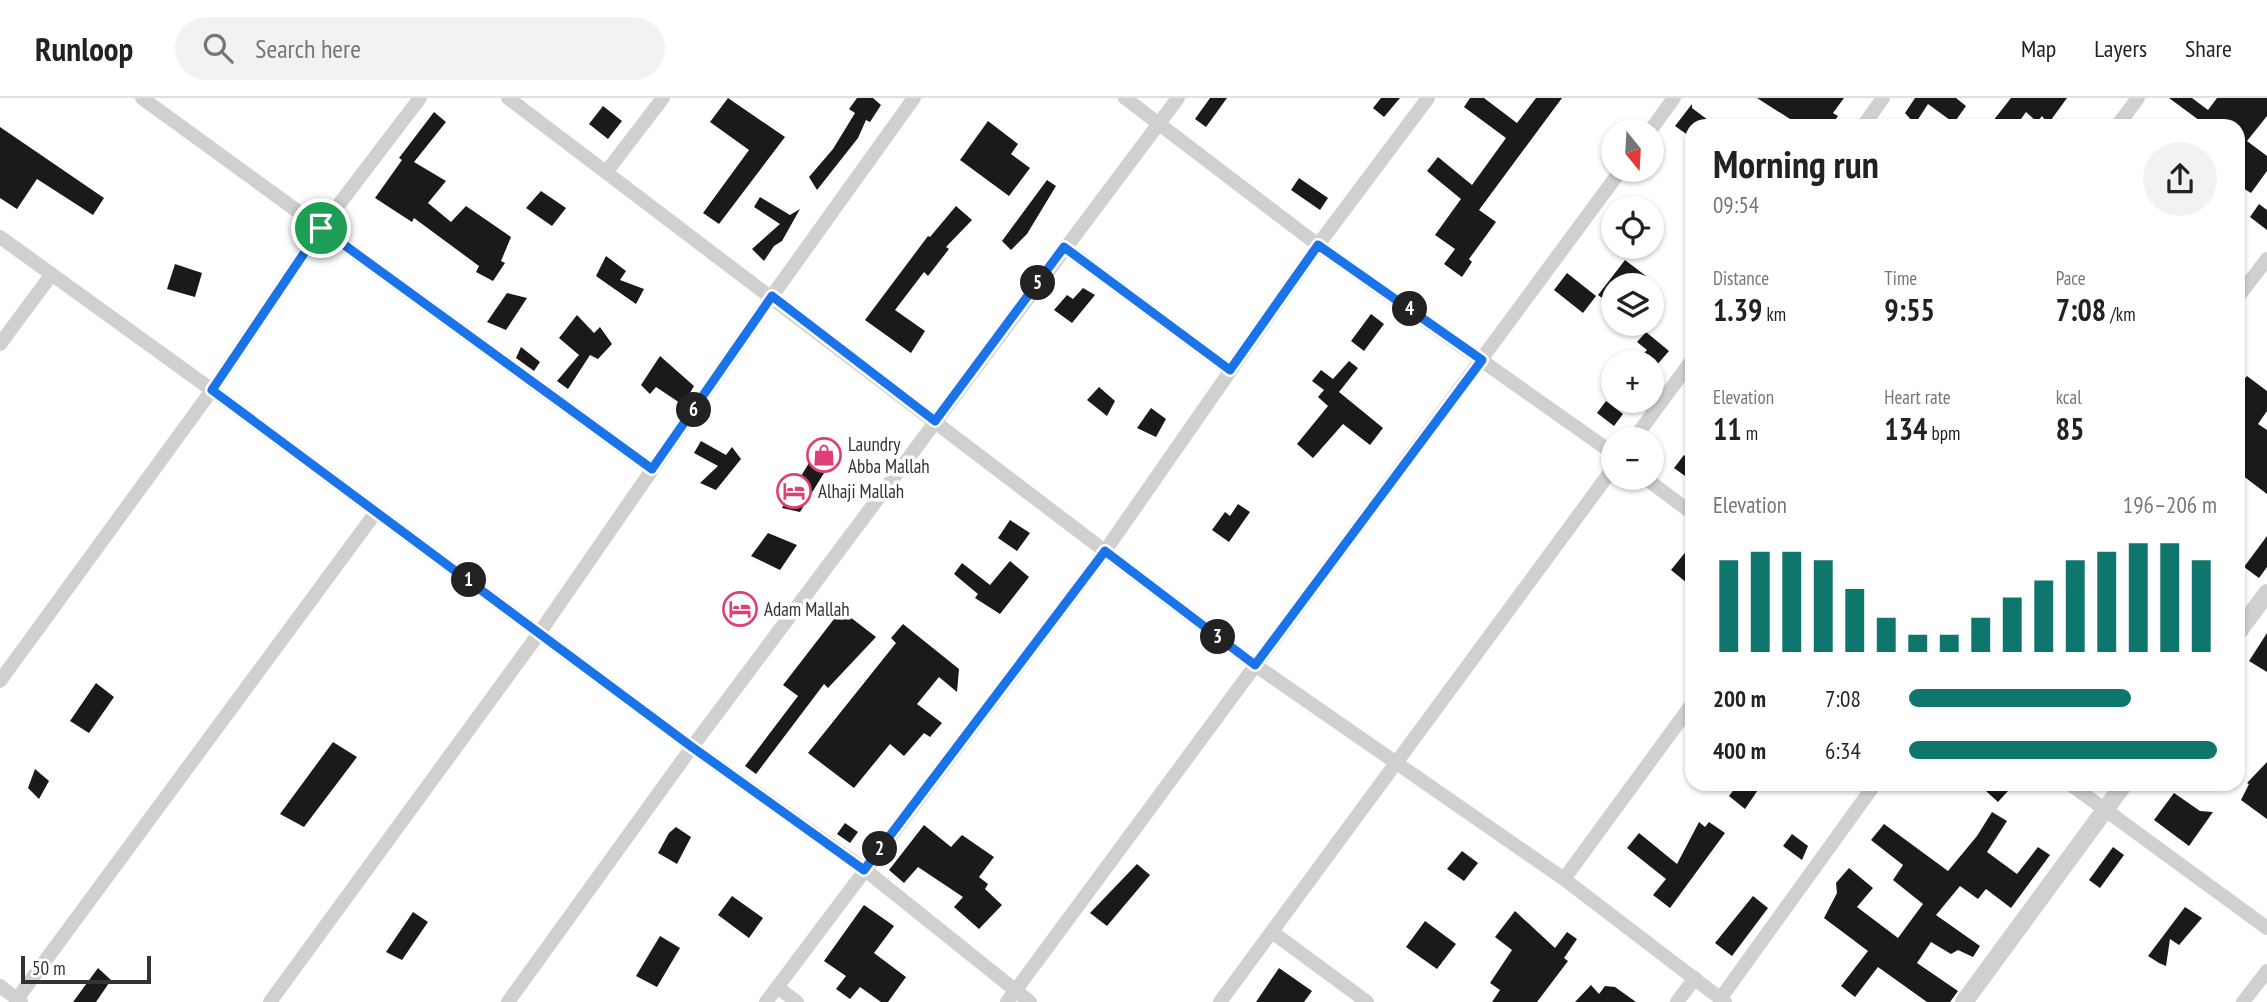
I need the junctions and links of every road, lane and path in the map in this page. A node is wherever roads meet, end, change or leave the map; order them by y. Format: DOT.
graph roads {
  1 [pos="142,98"];
  2 [pos="420,98"];
  3 [pos="508,98"];
  4 [pos="663,98"];
  5 [pos="914,98"];
  6 [pos="1125,98"];
  7 [pos="1178,98"];
  8 [pos="1428,98"];
  9 [pos="1674,98"];
  10 [pos="1883,98"];
  11 [pos="2138,98"];
  12 [pos="1659,119"];
  13 [pos="1868,119"];
  14 [pos="2122,119"];
  15 [pos="1159,124"];
  16 [pos="607,171"];
  17 [pos="1612,182"];
  18 [pos="321,228"];
  19 [pos="0,237"];
  20 [pos="1318,245"];
  21 [pos="1064,247"];
  22 [pos="2267,259"];
  23 [pos="52,274"];
  24 [pos="2245,288"];
  25 [pos="772,296"];
  26 [pos="0,344"];
  27 [pos="1482,360"];
  28 [pos="1230,370"];
  29 [pos="1685,370"];
  30 [pos="212,390"];
  31 [pos="935,421"];
  32 [pos="1643,427"];
  33 [pos="1601,445"];
  34 [pos="652,469"];
  35 [pos="1601,485"];
  36 [pos="1661,490"];
  37 [pos="1685,508"];
  38 [pos="376,512"];
  39 [pos="1105,551"];
  40 [pos="2267,593"];
  41 [pos="2245,623"];
  42 [pos="540,632"];
  43 [pos="1255,665"];
  44 [pos="0,681"];
  45 [pos="1685,713"];
  46 [pos="692,747"];
  47 [pos="1397,762"];
  48 [pos="1870,791"];
  49 [pos="2080,791"];
  50 [pos="2119,791"];
  51 [pos="2106,808"];
  52 [pos="864,870"];
  53 [pos="1563,879"];
  54 [pos="2267,928"];
  55 [pos="1272,932"];
  56 [pos="2267,971"];
  57 [pos="1695,978"];
  58 [pos="0,986"];
  59 [pos="777,987"];
  60 [pos="1012,997"];
  61 [pos="19,1000"];
  62 [pos="1722,1000"];
  63 [pos="270,1002"];
  64 [pos="508,1002"];
  65 [pos="766,1002"];
  66 [pos="797,1002"];
  67 [pos="1030,1002"];
  68 [pos="1220,1002"];
  69 [pos="1367,1002"];
  70 [pos="1677,1002"];
  71 [pos="1964,1002"];
  72 [pos="2243,1002"];
  1 -- 18 [label="street"];
  2 -- 18 [label="street"];
  3 -- 16 [label="street"];
  4 -- 16 [label="street"];
  5 -- 25 [label="street"];
  6 -- 15 [label="street"];
  7 -- 15 [label="street"];
  8 -- 20 [label="street"];
  9 -- 12 [label="street"];
  10 -- 13 [label="street"];
  11 -- 14 [label="street"];
  15 -- 20 [label="street"];
  15 -- 21 [label="street"];
  16 -- 25 [label="street"];
  17 -- 27 [label="street"];
  18 -- 30 [label="street"];
  18 -- 34 [label="street"];
  19 -- 23 [label="street"];
  20 -- 27 [label="street"];
  20 -- 28 [label="street"];
  21 -- 28 [label="street"];
  21 -- 31 [label="street"];
  22 -- 24 [label="street"];
  23 -- 26 [label="street"];
  23 -- 30 [label="street"];
  25 -- 31 [label="street"];
  25 -- 34 [label="street"];
  27 -- 33 [label="street"];
  27 -- 43 [label="street"];
  28 -- 39 [label="street"];
  29 -- 32 [label="street"];
  30 -- 38 [label="street"];
  30 -- 44 [label="street"];
  31 -- 39 [label="street"];
  31 -- 46 [label="street"];
  34 -- 42 [label="street"];
  35 -- 47 [label="street"];
  36 -- 37 [label="street"];
  38 -- 42 [label="street"];
  38 -- 61 [label="street"];
  39 -- 43 [label="street"];
  39 -- 52 [label="street"];
  40 -- 41 [label="street"];
  42 -- 46 [label="street"];
  42 -- 63 [label="street"];
  43 -- 47 [label="street"];
  43 -- 60 [label="street"];
  45 -- 53 [label="street"];
  46 -- 52 [label="street"];
  46 -- 64 [label="street"];
  47 -- 53 [label="street"];
  47 -- 55 [label="street"];
  48 -- 62 [label="street"];
  49 -- 51 [label="street"];
  50 -- 51 [label="street"];
  51 -- 54 [label="street"];
  51 -- 71 [label="street"];
  52 -- 59 [label="street"];
  52 -- 60 [label="street"];
  53 -- 57 [label="street"];
  55 -- 68 [label="street"];
  55 -- 69 [label="street"];
  56 -- 72 [label="street"];
  57 -- 62 [label="street"];
  57 -- 70 [label="street"];
  58 -- 61 [label="street"];
  59 -- 65 [label="street"];
  59 -- 66 [label="street"];
  60 -- 67 [label="street"];
}
